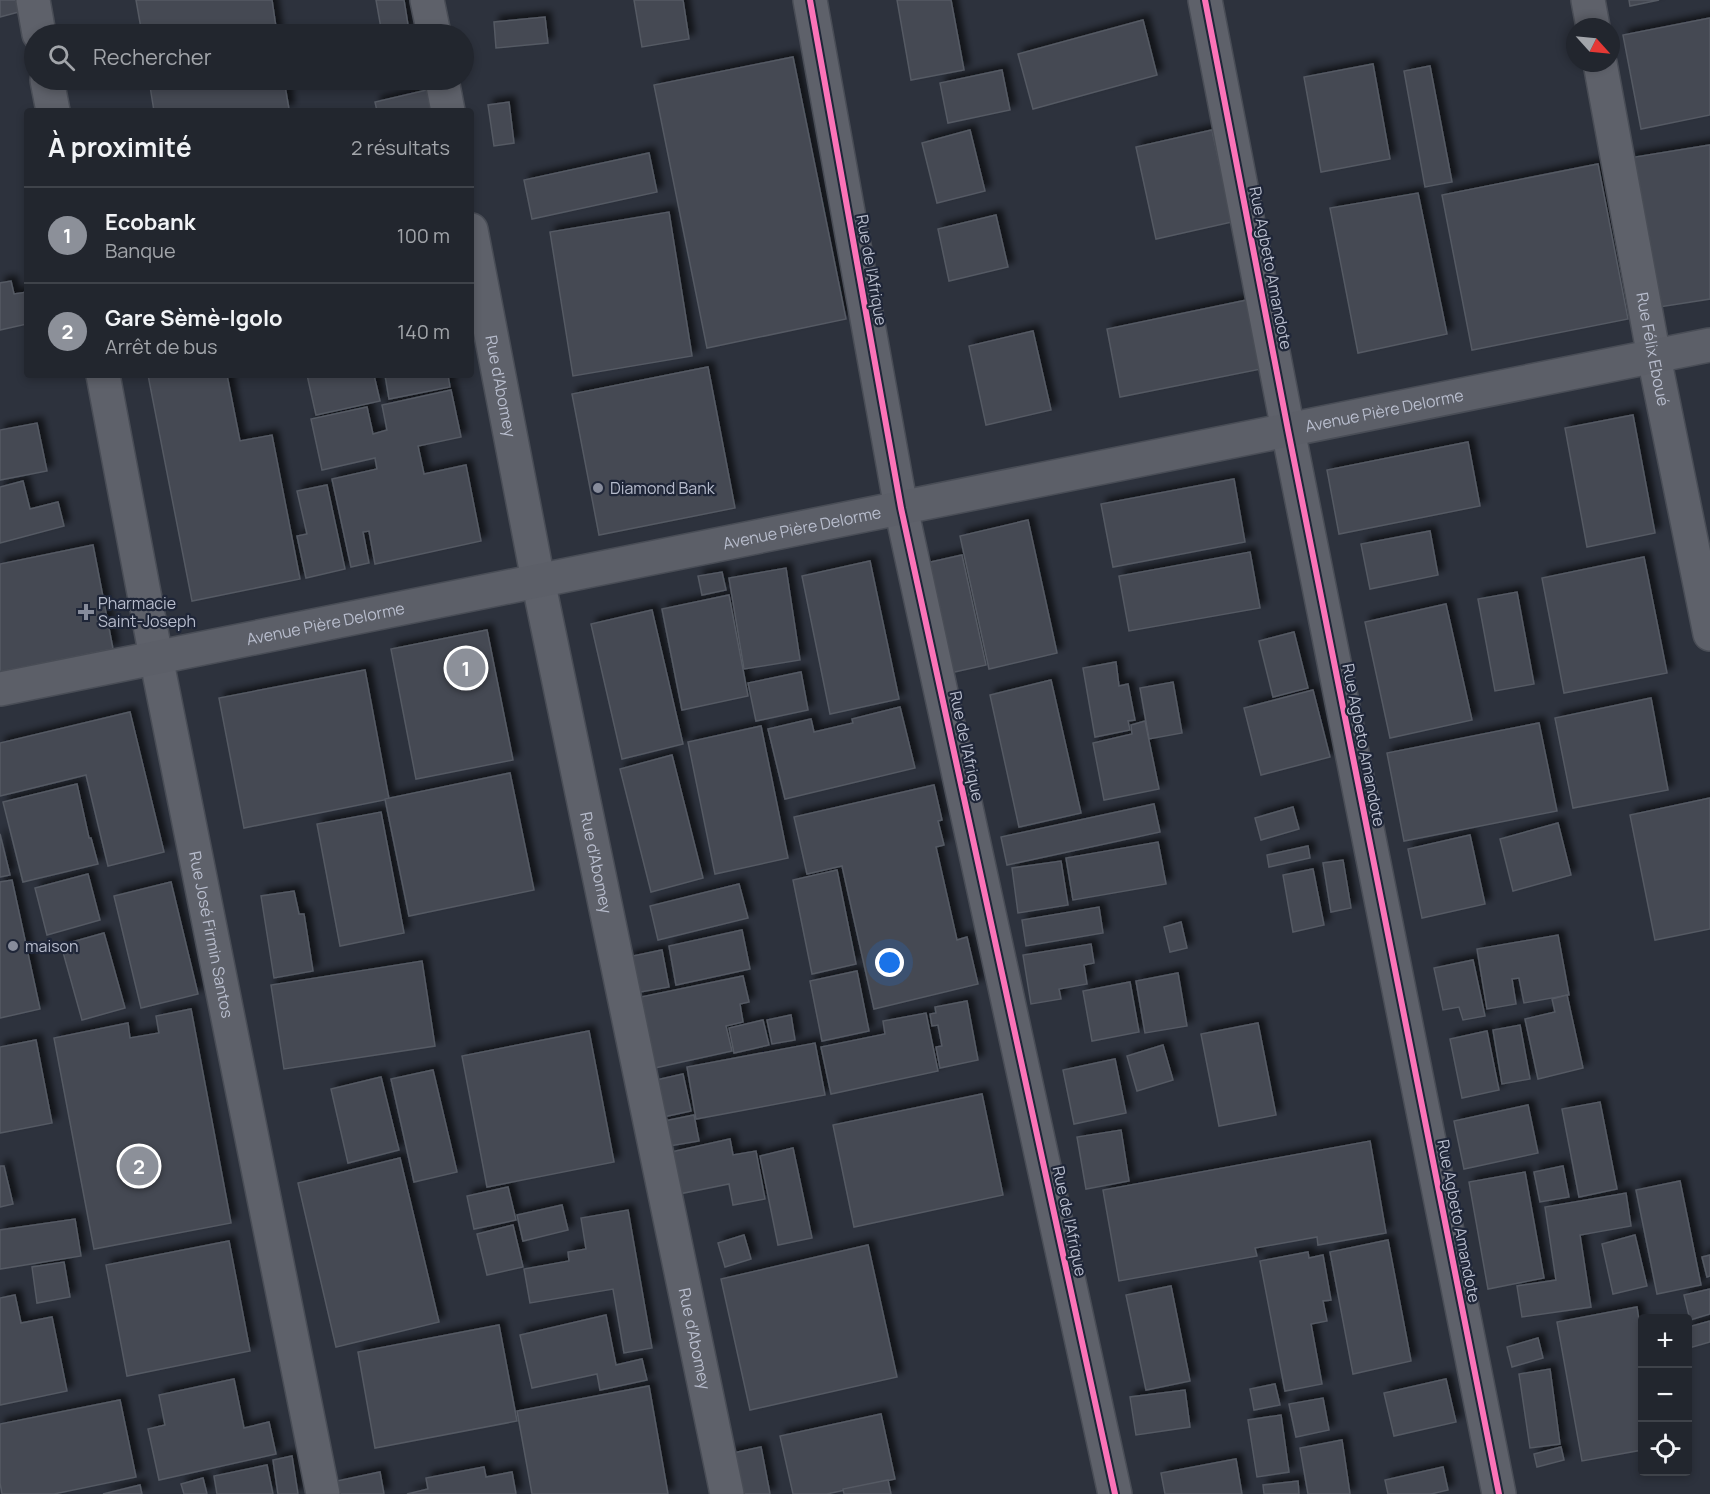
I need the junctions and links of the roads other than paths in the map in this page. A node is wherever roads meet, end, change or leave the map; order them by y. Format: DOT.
graph roads {
  1 [pos="33,0"];
  2 [pos="427,0"];
  3 [pos="810,0"];
  4 [pos="1205,0"];
  5 [pos="1588,0"];
  6 [pos="1591,18"];
  7 [pos="37,24"];
  8 [pos="432,24"];
  9 [pos="1602,72"];
  10 [pos="49,90"];
  11 [pos="444,90"];
  12 [pos="52,108"];
  13 [pos="447,108"];
  14 [pos="474,246"];
  15 [pos="1710,345"];
  16 [pos="1654,357"];
  17 [pos="104,378"];
  18 [pos="1288,430"];
  19 [pos="901,508"];
  20 [pos="538,580"];
  21 [pos="1710,634"];
  22 [pos="156,657"];
  23 [pos="0,689"];
  24 [pos="323,1494"];
  25 [pos="727,1494"];
  26 [pos="1115,1494"];
  27 [pos="1499,1494"];
  1 -- 7 [label="street"];
  2 -- 8 [label="street"];
  3 -- 19 [label="street, Rue de l'Afrique"];
  4 -- 18 [label="street, Rue Agbeto Amandote"];
  5 -- 6 [label="street"];
  9 -- 16 [label="street, Rue Félix Eboué"];
  10 -- 12 [label="street"];
  11 -- 13 [label="street"];
  14 -- 20 [label="street, Rue d'Abomey"];
  15 -- 16 [label="main road, Avenue Pière Delorme"];
  16 -- 18 [label="main road, Avenue Pière Delorme"];
  16 -- 21 [label="street, Rue Félix Eboué"];
  17 -- 22 [label="street, Rue José Firmin Santos"];
  18 -- 19 [label="main road, Avenue Pière Delorme"];
  18 -- 27 [label="street, Rue Agbeto Amandote"];
  19 -- 20 [label="main road, Avenue Pière Delorme"];
  19 -- 26 [label="street, Rue de l'Afrique"];
  20 -- 22 [label="main road, Avenue Pière Delorme"];
  20 -- 25 [label="street, Rue d'Abomey"];
  22 -- 23 [label="main road, Avenue Pière Delorme"];
  22 -- 24 [label="street, Rue José Firmin Santos"];
}
